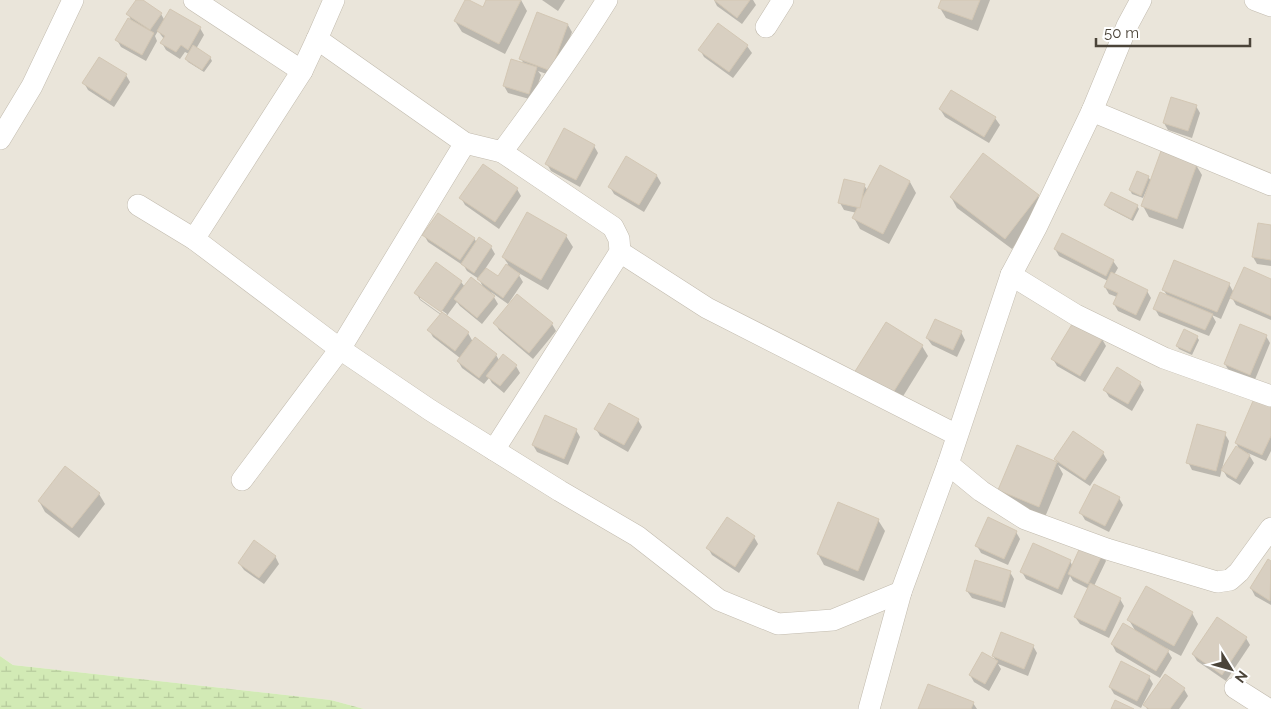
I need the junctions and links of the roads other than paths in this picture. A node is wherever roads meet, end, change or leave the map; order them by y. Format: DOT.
graph roads {
  1 [pos="73,0"];
  2 [pos="194,0"];
  3 [pos="334,0"];
  4 [pos="607,0"];
  5 [pos="783,0"];
  6 [pos="1141,0"];
  7 [pos="1255,0"];
  8 [pos="1271,6"];
  9 [pos="766,27"];
  10 [pos="317,39"];
  11 [pos="302,71"];
  12 [pos="1092,111"];
  13 [pos="0,139"];
  14 [pos="465,143"];
  15 [pos="502,152"];
  16 [pos="1271,186"];
  17 [pos="138,205"];
  18 [pos="194,239"];
  19 [pos="620,252"];
  20 [pos="1011,275"];
  21 [pos="340,349"];
  22 [pos="1271,396"];
  23 [pos="957,435"];
  24 [pos="494,450"];
  25 [pos="948,464"];
  26 [pos="242,480"];
  27 [pos="1271,528"];
  28 [pos="902,592"];
  29 [pos="1235,688"];
  30 [pos="869,709"];
  31 [pos="1268,709"];
  1 -- 13 [label="street"];
  2 -- 11 [label="street"];
  3 -- 10 [label="street"];
  4 -- 15 [label="street"];
  5 -- 9 [label="street"];
  6 -- 12 [label="street"];
  7 -- 8 [label="street"];
  10 -- 11 [label="street"];
  10 -- 14 [label="street"];
  11 -- 18 [label="street"];
  12 -- 16 [label="street"];
  12 -- 20 [label="street"];
  14 -- 15 [label="street"];
  14 -- 21 [label="street"];
  15 -- 19 [label="street"];
  17 -- 18 [label="street"];
  18 -- 21 [label="street"];
  19 -- 23 [label="street"];
  19 -- 24 [label="street"];
  20 -- 22 [label="street"];
  20 -- 23 [label="street"];
  21 -- 24 [label="street"];
  21 -- 26 [label="street"];
  23 -- 25 [label="street"];
  24 -- 28 [label="street"];
  25 -- 27 [label="street"];
  25 -- 28 [label="street"];
  28 -- 30 [label="street"];
  29 -- 31 [label="street"];
}
